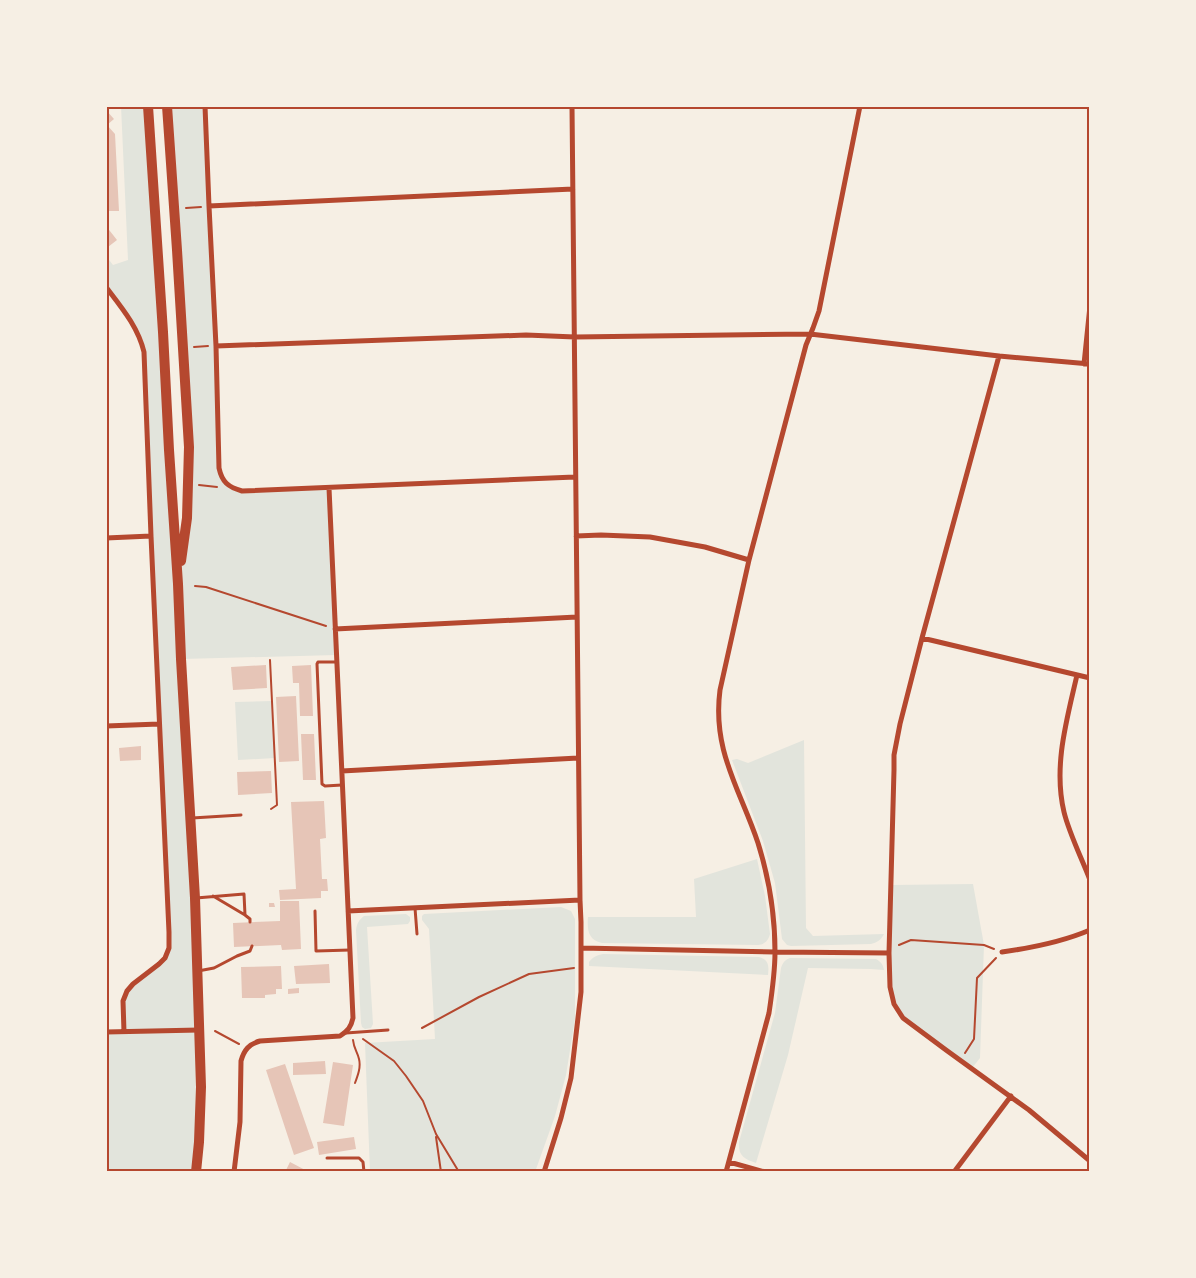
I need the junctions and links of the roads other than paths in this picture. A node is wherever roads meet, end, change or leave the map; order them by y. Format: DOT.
graph roads {
  1 [pos="148,106"];
  2 [pos="167,106"];
  3 [pos="205,106"];
  4 [pos="572,106"];
  5 [pos="860,106"];
  6 [pos="573,189"];
  7 [pos="208,206"];
  8 [pos="106,287"];
  9 [pos="1090,306"];
  10 [pos="810,334"];
  11 [pos="575,337"];
  12 [pos="216,346"];
  13 [pos="999,356"];
  14 [pos="1087,364"];
  15 [pos="575,477"];
  16 [pos="329,488"];
  17 [pos="150,536"];
  18 [pos="576,536"];
  19 [pos="106,538"];
  20 [pos="749,560"];
  21 [pos="178,584"];
  22 [pos="577,618"];
  23 [pos="335,629"];
  24 [pos="922,638"];
  25 [pos="337,662"];
  26 [pos="1077,675"];
  27 [pos="1090,678"];
  28 [pos="159,724"];
  29 [pos="106,726"];
  30 [pos="578,758"];
  31 [pos="342,771"];
  32 [pos="342,785"];
  33 [pos="241,815"];
  34 [pos="191,818"];
  35 [pos="1090,880"];
  36 [pos="212,896"];
  37 [pos="195,898"];
  38 [pos="580,900"];
  39 [pos="415,908"];
  40 [pos="314,911"];
  41 [pos="348,911"];
  42 [pos="245,915"];
  43 [pos="250,922"];
  44 [pos="1090,930"];
  45 [pos="417,934"];
  46 [pos="252,946"];
  47 [pos="581,948"];
  48 [pos="350,950"];
  49 [pos="775,952"];
  50 [pos="1002,952"];
  51 [pos="889,953"];
  52 [pos="198,971"];
  53 [pos="199,1030"];
  54 [pos="388,1030"];
  55 [pos="106,1032"];
  56 [pos="124,1032"];
  57 [pos="345,1033"];
  58 [pos="1011,1096"];
  59 [pos="327,1158"];
  60 [pos="1090,1161"];
  61 [pos="729,1162"];
  62 [pos="196,1172"];
  63 [pos="234,1172"];
  64 [pos="364,1172"];
  65 [pos="544,1172"];
  66 [pos="726,1172"];
  67 [pos="765,1172"];
  68 [pos="954,1172"];
  1 -- 21 [label="main road"];
  2 -- 21 [label="main road"];
  3 -- 7 [label="street"];
  4 -- 6 [label="street"];
  5 -- 10 [label="street"];
  6 -- 7 [label="street"];
  6 -- 11 [label="street"];
  7 -- 12 [label="street"];
  8 -- 17 [label="street"];
  9 -- 14 [label="street"];
  10 -- 11 [label="street"];
  10 -- 13 [label="street"];
  10 -- 20 [label="street"];
  11 -- 12 [label="street"];
  11 -- 15 [label="street"];
  12 -- 16 [label="street"];
  13 -- 14 [label="street"];
  13 -- 24 [label="street"];
  15 -- 16 [label="street"];
  15 -- 18 [label="street"];
  16 -- 23 [label="street"];
  17 -- 19 [label="street"];
  17 -- 28 [label="street"];
  18 -- 20 [label="street"];
  18 -- 22 [label="street"];
  20 -- 49 [label="street"];
  21 -- 34 [label="main road"];
  22 -- 23 [label="street"];
  22 -- 30 [label="street"];
  23 -- 25 [label="street"];
  24 -- 26 [label="street"];
  24 -- 51 [label="street"];
  25 -- 31 [label="street"];
  25 -- 32 [label="lane"];
  26 -- 27 [label="street"];
  26 -- 35 [label="street"];
  28 -- 29 [label="street"];
  28 -- 56 [label="street"];
  30 -- 31 [label="street"];
  30 -- 38 [label="street"];
  31 -- 32 [label="street"];
  32 -- 41 [label="street"];
  33 -- 34 [label="lane"];
  34 -- 37 [label="main road"];
  36 -- 37 [label="lane"];
  36 -- 42 [label="lane"];
  36 -- 42 [label="lane"];
  37 -- 52 [label="main road"];
  38 -- 39 [label="street"];
  38 -- 47 [label="street"];
  39 -- 41 [label="street"];
  39 -- 45 [label="lane"];
  40 -- 48 [label="lane"];
  41 -- 48 [label="street"];
  42 -- 43 [label="lane"];
  44 -- 50 [label="street"];
  46 -- 52 [label="lane"];
  47 -- 49 [label="street"];
  47 -- 65 [label="street"];
  48 -- 57 [label="street"];
  49 -- 51 [label="street"];
  49 -- 61 [label="street"];
  51 -- 58 [label="street"];
  52 -- 53 [label="main road"];
  53 -- 56 [label="street"];
  53 -- 62 [label="main road"];
  54 -- 57 [label="lane"];
  55 -- 56 [label="street"];
  57 -- 63 [label="street"];
  58 -- 60 [label="street"];
  58 -- 68 [label="street"];
  59 -- 64 [label="lane"];
  61 -- 66 [label="street"];
  61 -- 67 [label="street"];
}
